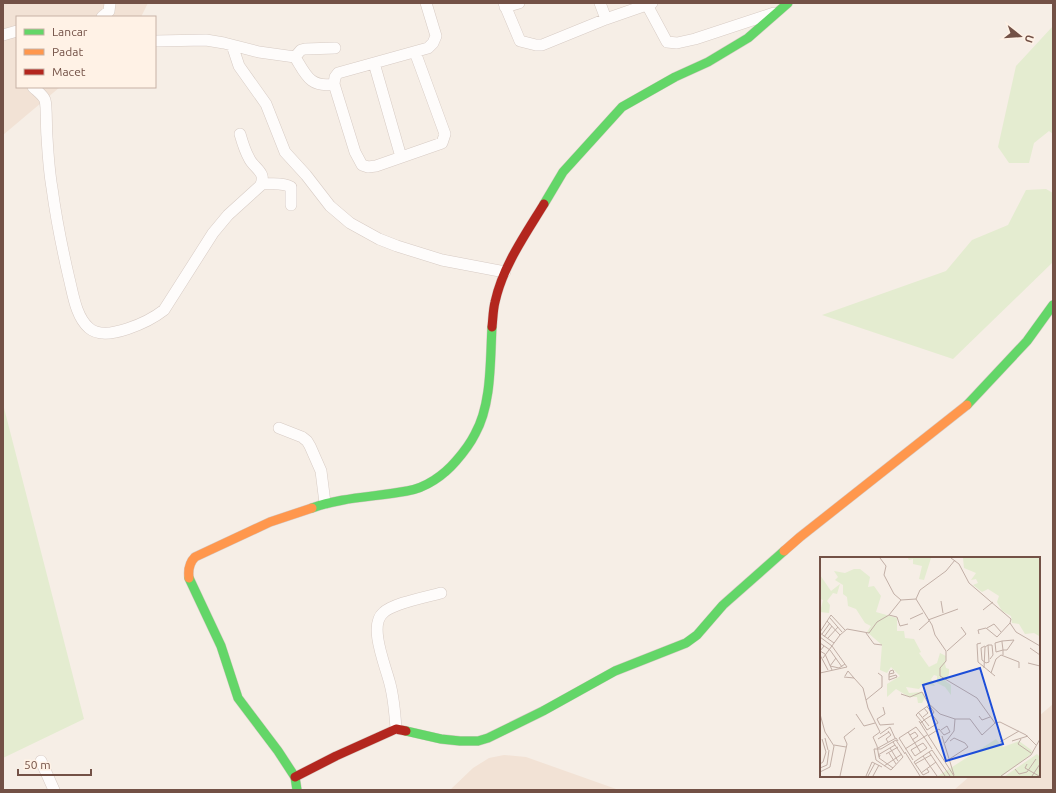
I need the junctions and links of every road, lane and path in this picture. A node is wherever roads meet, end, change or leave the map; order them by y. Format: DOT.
graph roads {
  1 [pos="110,3"];
  2 [pos="426,3"];
  3 [pos="519,3"];
  4 [pos="600,3"];
  5 [pos="788,3"];
  6 [pos="648,4"];
  7 [pos="504,5"];
  8 [pos="780,8"];
  9 [pos="103,16"];
  10 [pos="606,19"];
  11 [pos="156,41"];
  12 [pos="232,45"];
  13 [pos="335,48"];
  14 [pos="415,52"];
  15 [pos="295,57"];
  16 [pos="374,63"];
  17 [pos="334,84"];
  18 [pos="34,88"];
  19 [pos="240,134"];
  20 [pos="401,157"];
  21 [pos="262,183"];
  22 [pos="291,205"];
  23 [pos="505,272"];
  24 [pos="1053,305"];
  25 [pos="279,428"];
  26 [pos="325,503"];
  27 [pos="441,593"];
  28 [pos="396,729"];
  29 [pos="42,761"];
  30 [pos="295,777"];
  31 [pos="54,790"];
  32 [pos="297,790"];
  1 -- 9 [label="street"];
  2 -- 14 [label="street"];
  3 -- 7 [label="street"];
  4 -- 10 [label="street"];
  5 -- 8 [label="street"];
  6 -- 8 [label="street"];
  6 -- 10 [label="street"];
  7 -- 10 [label="street"];
  8 -- 23 [label="street"];
  11 -- 12 [label="street"];
  12 -- 15 [label="street"];
  12 -- 23 [label="street"];
  13 -- 15 [label="street"];
  14 -- 16 [label="street"];
  14 -- 20 [label="street"];
  15 -- 17 [label="street"];
  16 -- 17 [label="street"];
  16 -- 20 [label="street"];
  17 -- 20 [label="street"];
  18 -- 21 [label="street"];
  19 -- 21 [label="street"];
  21 -- 22 [label="street"];
  23 -- 26 [label="street"];
  24 -- 28 [label="street"];
  25 -- 26 [label="street"];
  26 -- 30 [label="street"];
  27 -- 28 [label="street"];
  28 -- 30 [label="street"];
  29 -- 31 [label="street"];
  30 -- 32 [label="street"];
}
